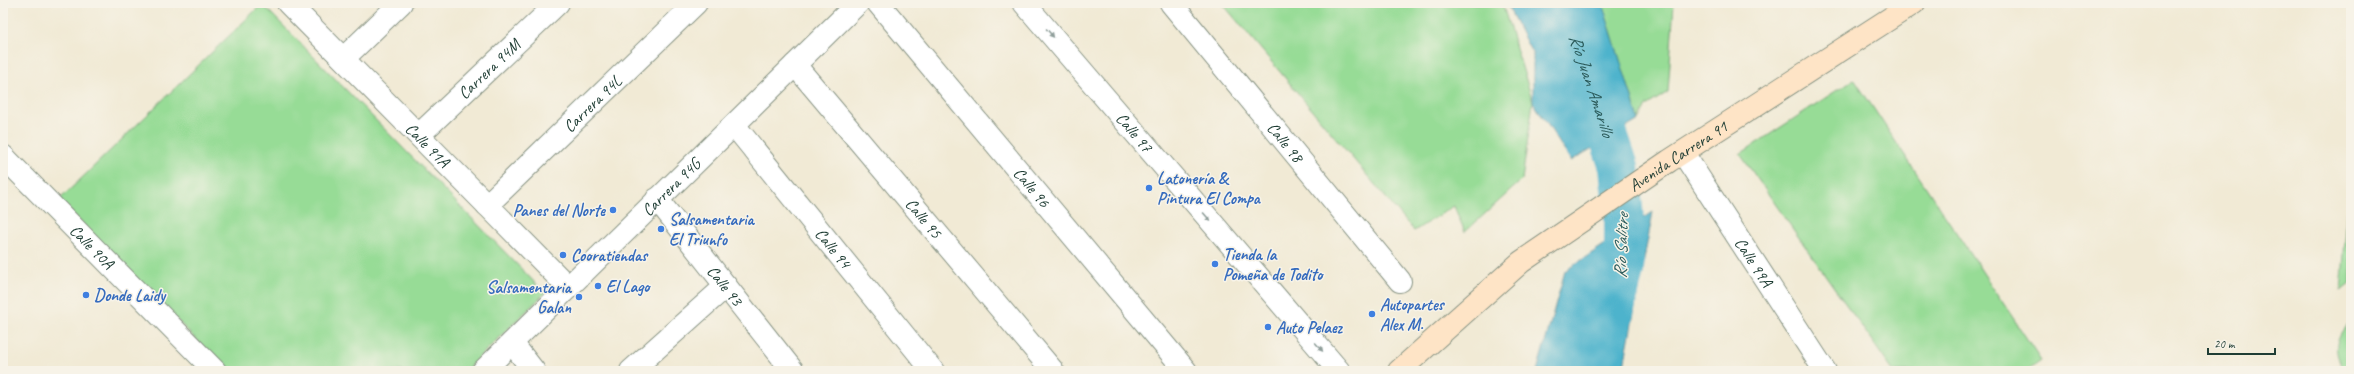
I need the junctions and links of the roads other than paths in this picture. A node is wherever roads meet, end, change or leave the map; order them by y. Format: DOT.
graph roads {
  1 [pos="288,3"];
  2 [pos="401,3"];
  3 [pos="558,3"];
  4 [pos="696,3"];
  5 [pos="858,3"];
  6 [pos="878,3"];
  7 [pos="1024,3"];
  8 [pos="1171,3"];
  9 [pos="1914,3"];
  10 [pos="344,58"];
  11 [pos="795,65"];
  12 [pos="734,124"];
  13 [pos="419,135"];
  14 [pos="3,156"];
  15 [pos="1676,157"];
  16 [pos="657,199"];
  17 [pos="487,205"];
  18 [pos="1400,281"];
  19 [pos="726,286"];
  20 [pos="568,287"];
  21 [pos="512,343"];
  22 [pos="783,367"];
  23 [pos="215,371"];
  24 [pos="483,371"];
  25 [pos="534,371"];
  26 [pos="631,371"];
  27 [pos="933,371"];
  28 [pos="1053,371"];
  29 [pos="1186,371"];
  30 [pos="1339,371"];
  31 [pos="1399,371"];
  32 [pos="1825,371"];
  1 -- 10 [label="street, Calle 91A"];
  2 -- 10 [label="street"];
  3 -- 13 [label="street, Carrera 94M"];
  4 -- 17 [label="street, Carrera 94L"];
  5 -- 11 [label="street, Carrera 94G"];
  6 -- 29 [label="street, Calle 96"];
  7 -- 30 [label="street, Calle 97, one-way"];
  8 -- 18 [label="street, Calle 98"];
  9 -- 15 [label="main road, Avenida Carrera 91"];
  10 -- 13 [label="street, Calle 91A"];
  11 -- 12 [label="street, Carrera 94G"];
  11 -- 28 [label="street, Calle 95"];
  12 -- 16 [label="street, Carrera 94G"];
  12 -- 27 [label="street, Calle 94"];
  13 -- 17 [label="street, Calle 91A"];
  14 -- 23 [label="street, Calle 90A"];
  15 -- 31 [label="main road, Avenida Carrera 91"];
  15 -- 32 [label="street, Calle 99A"];
  16 -- 19 [label="street, Calle 93"];
  16 -- 20 [label="street, Carrera 94G"];
  17 -- 20 [label="street, Calle 91A"];
  19 -- 22 [label="street, Calle 93"];
  19 -- 26 [label="street"];
  20 -- 21 [label="street, Carrera 94G"];
  21 -- 24 [label="street, Carrera 94G"];
  21 -- 25 [label="street"];
}
